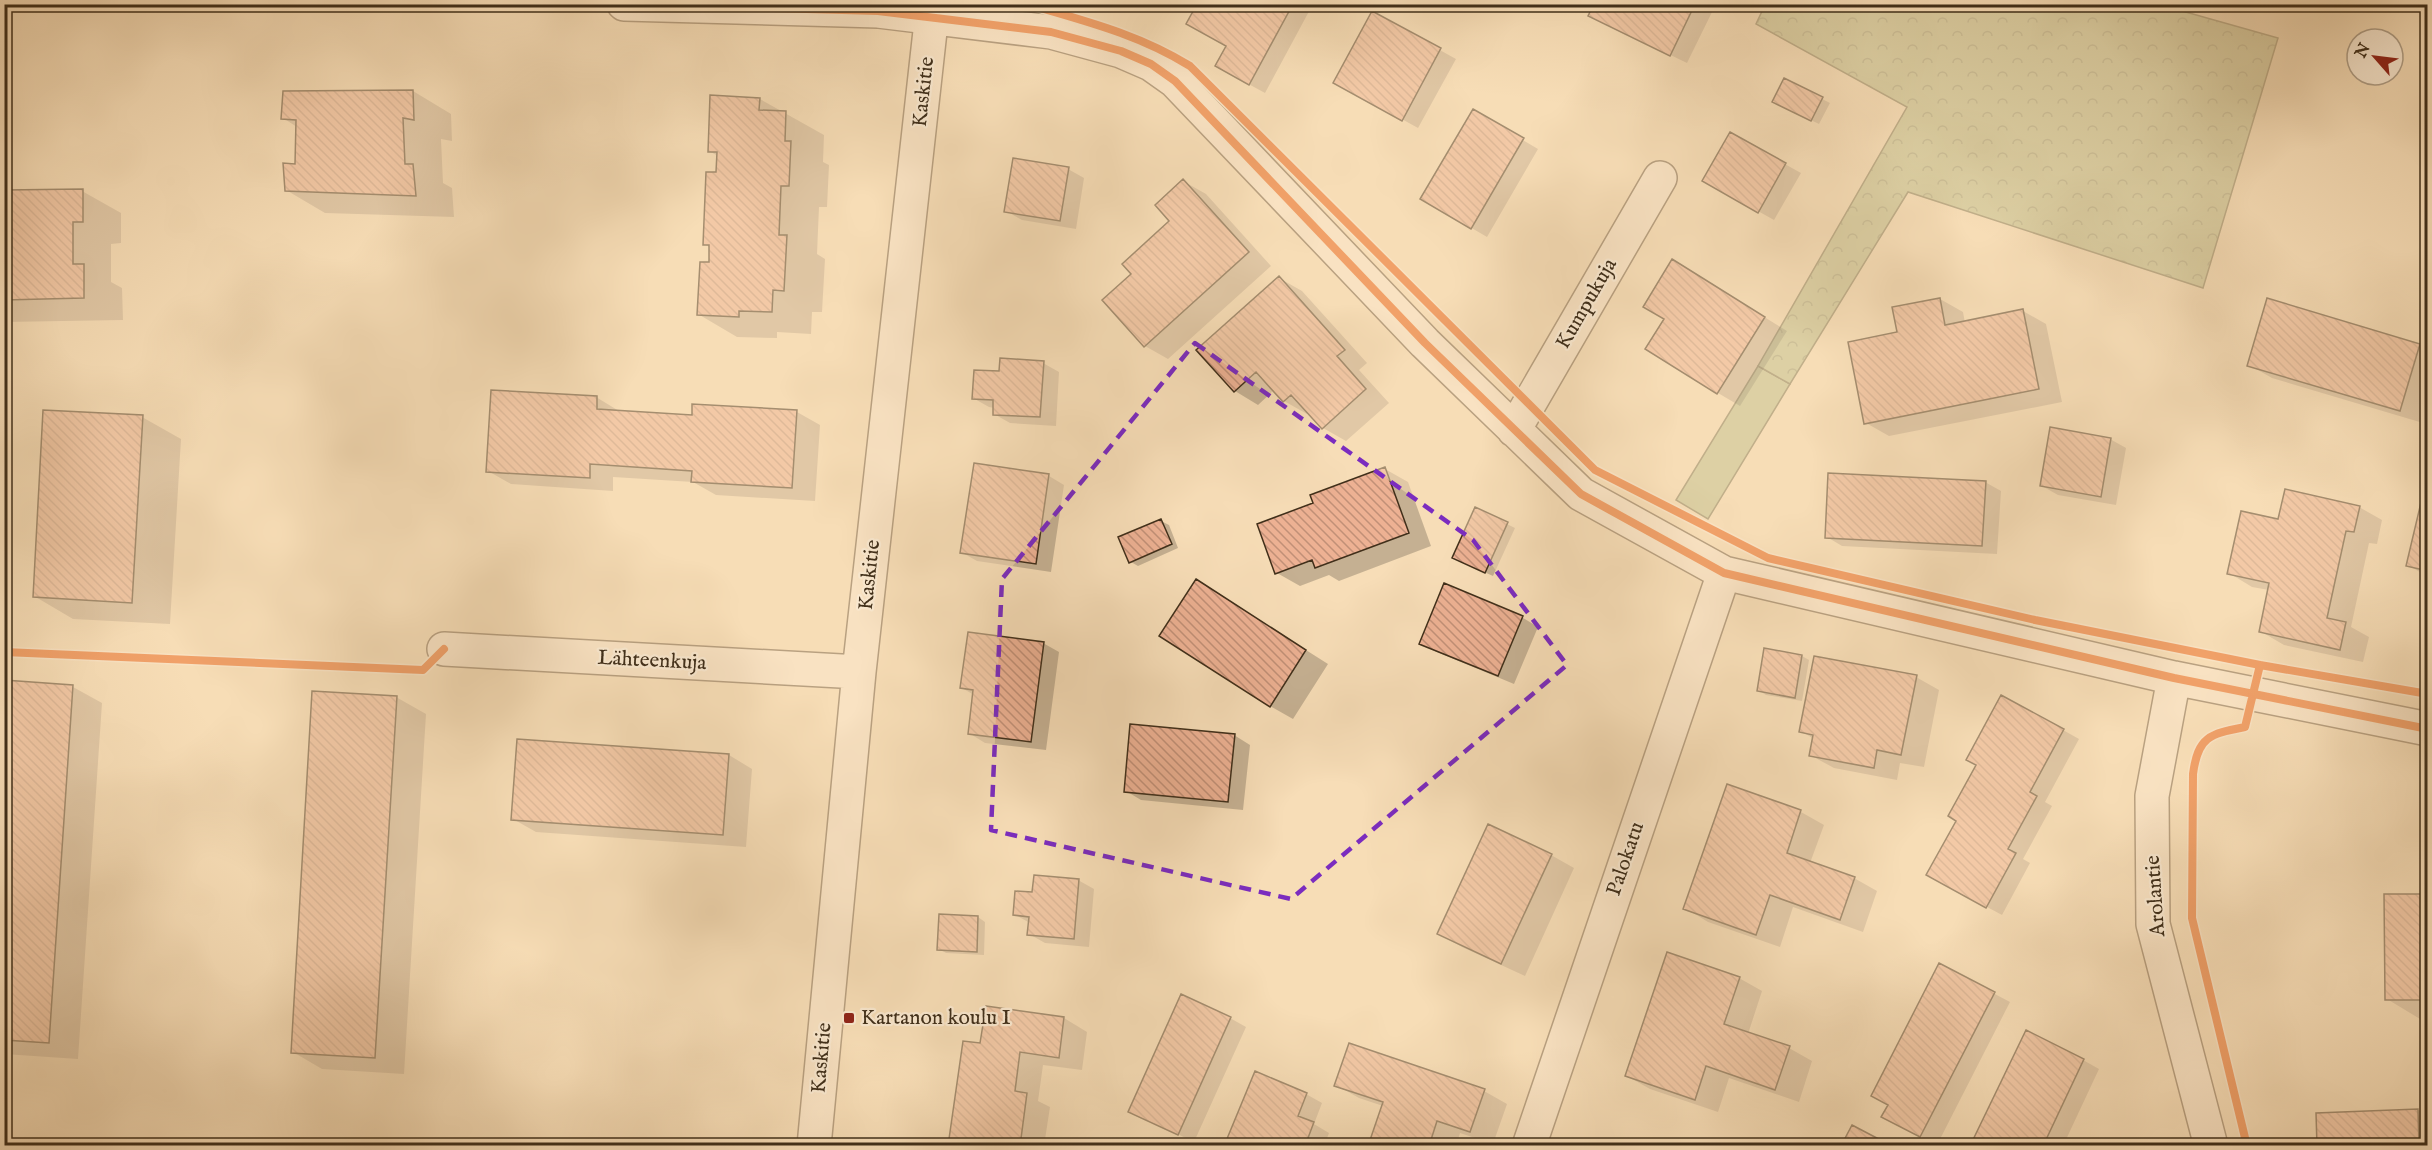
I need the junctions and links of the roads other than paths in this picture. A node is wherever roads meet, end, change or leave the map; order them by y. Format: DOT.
graph roads {
  1 [pos="624,4"];
  2 [pos="933,10"];
  3 [pos="1660,178"];
  4 [pos="1514,430"];
  5 [pos="1724,573"];
  6 [pos="444,650"];
  7 [pos="859,672"];
  8 [pos="2174,678"];
  9 [pos="2427,729"];
  10 [pos="814,1146"];
  11 [pos="1529,1146"];
  12 [pos="2211,1146"];
  1 -- 2 [label="street"];
  2 -- 4 [label="street"];
  2 -- 7 [label="street, Kaskitie"];
  3 -- 4 [label="street, Kumpukuja"];
  4 -- 5 [label="street"];
  5 -- 8 [label="street"];
  5 -- 11 [label="street, Palokatu"];
  6 -- 7 [label="street, Lähteenkuja"];
  7 -- 10 [label="street, Kaskitie"];
  8 -- 9 [label="street"];
  8 -- 12 [label="street, Arolantie"];
}
